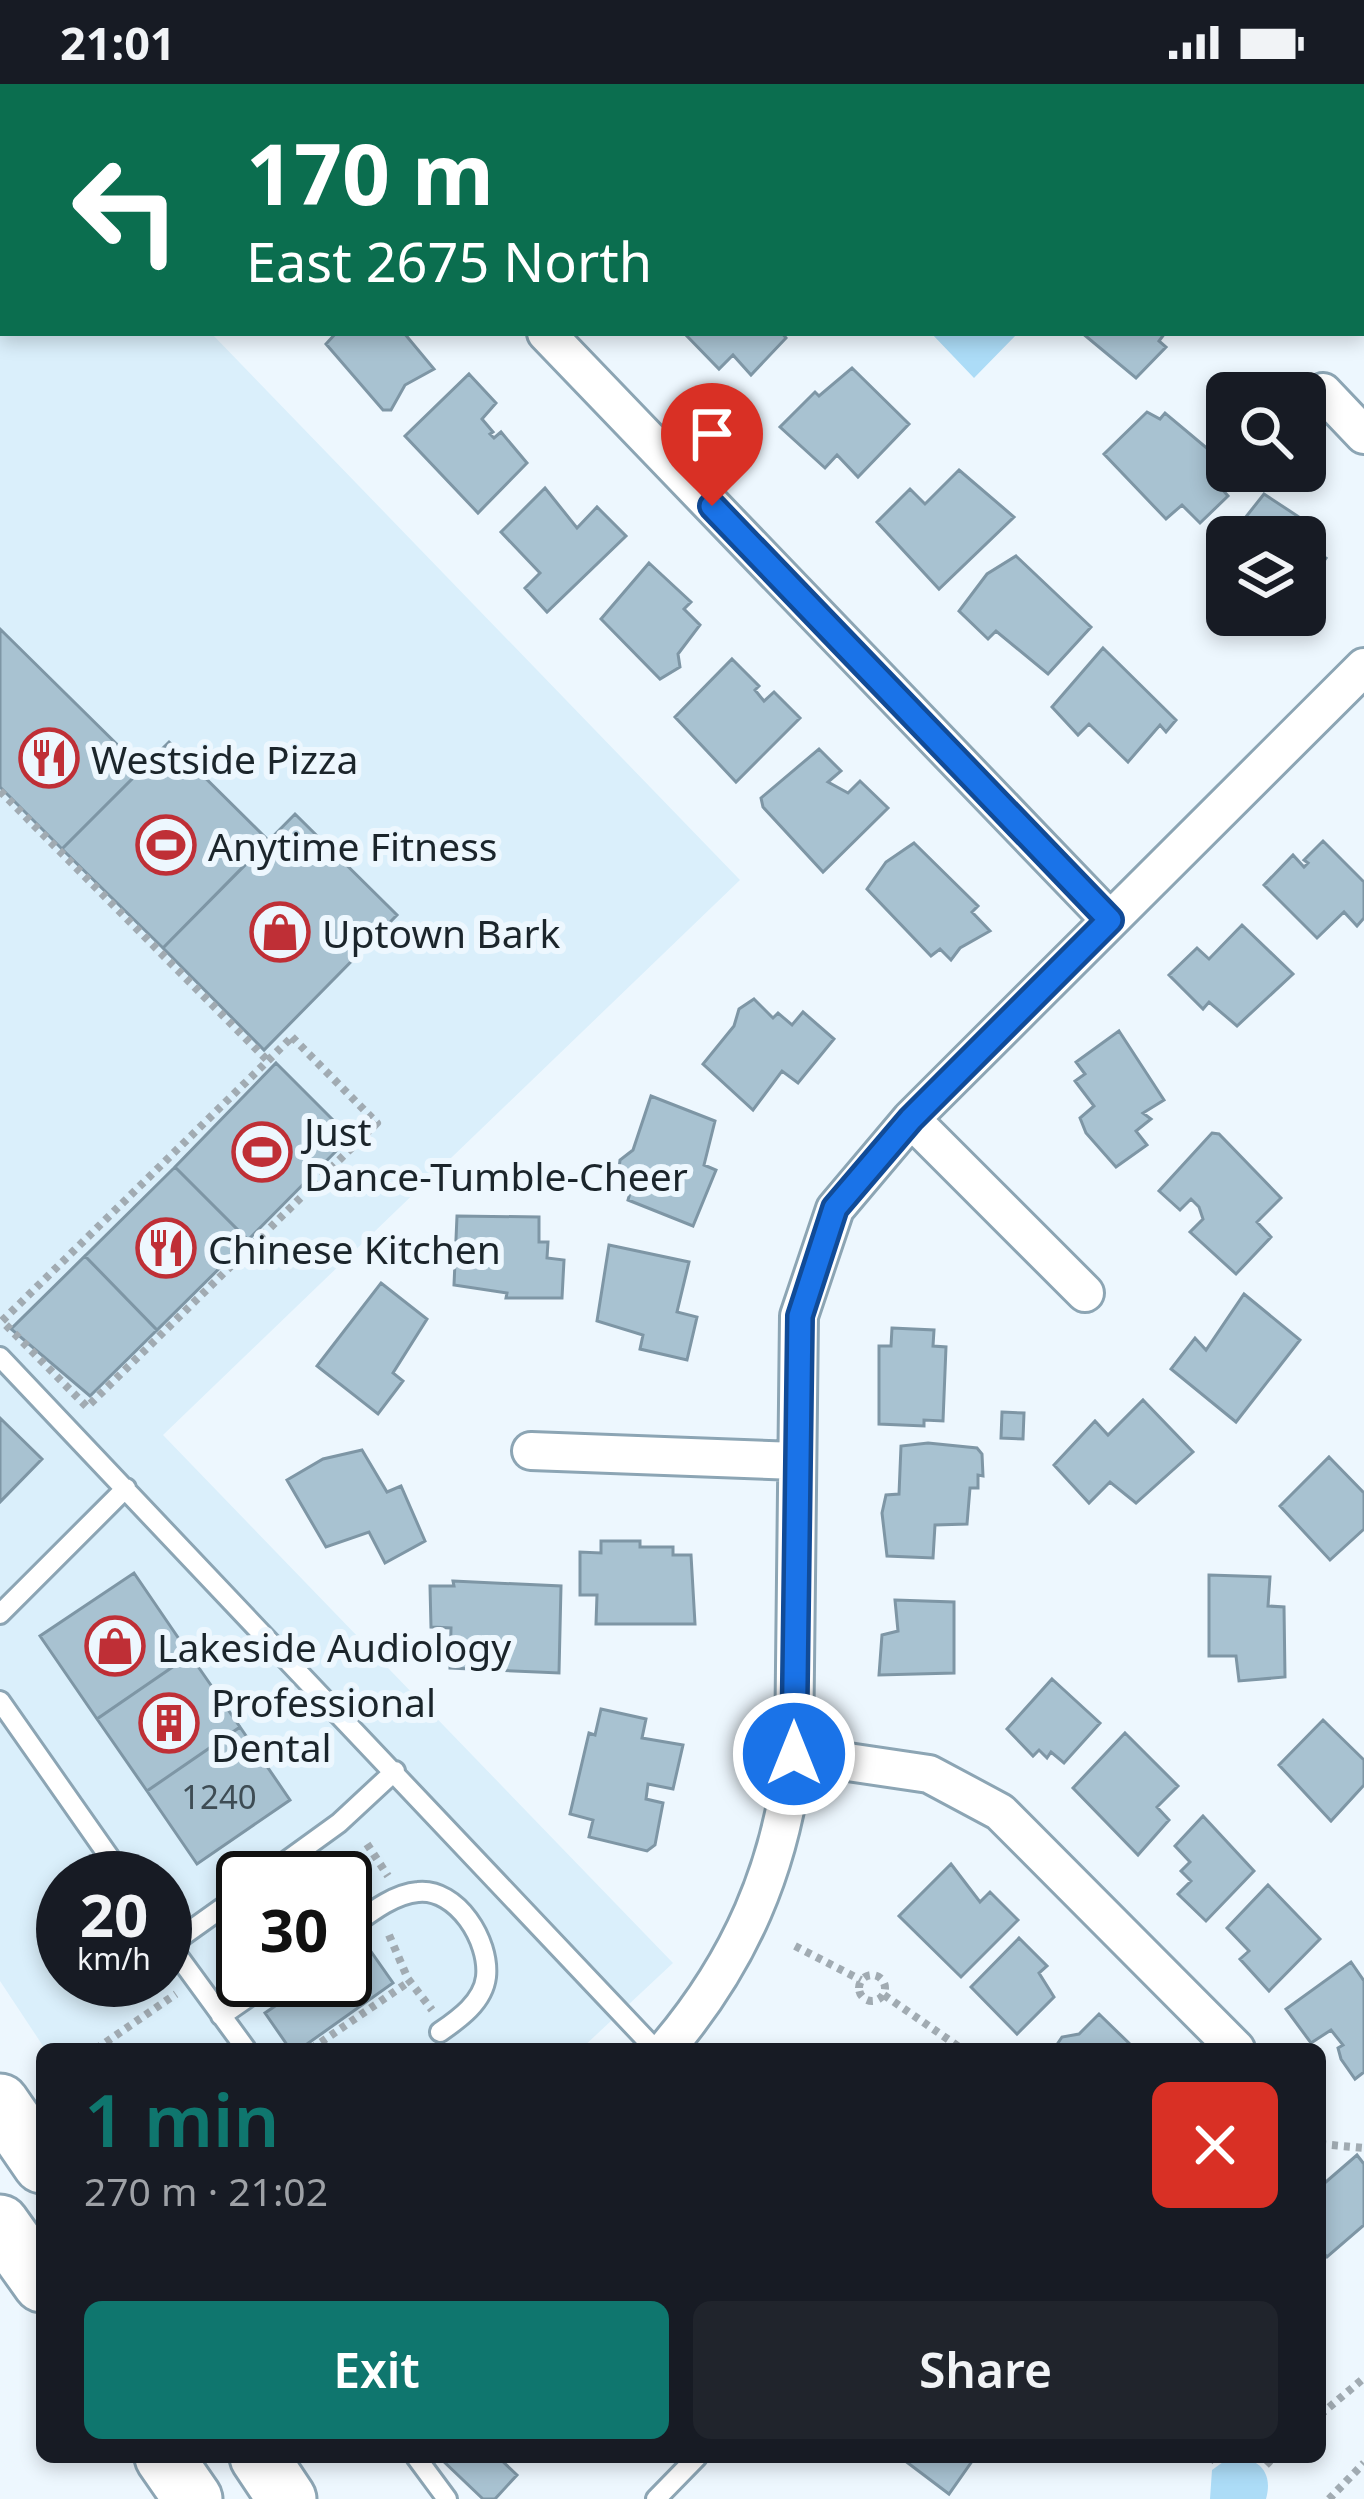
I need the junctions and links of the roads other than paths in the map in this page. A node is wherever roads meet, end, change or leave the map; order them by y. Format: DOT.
graph roads {
  1 [pos="549,336"];
  2 [pos="1326,395"];
  3 [pos="1364,435"];
  4 [pos="1364,667"];
  5 [pos="1110,920"];
  6 [pos="911,1119"];
  7 [pos="1085,1293"];
  8 [pos="0,1357"];
  9 [pos="531,1451"];
  10 [pos="796,1461"];
  11 [pos="126,1488"];
  12 [pos="0,1614"];
  13 [pos="0,1701"];
  14 [pos="794,1754"];
  15 [pos="395,1771"];
  16 [pos="105,1851"];
  17 [pos="300,1851"];
  18 [pos="372,1916"];
  19 [pos="192,1976"];
  20 [pos="234,2007"];
  21 [pos="221,2016"];
  22 [pos="440,2032"];
  23 [pos="241,2043"];
  24 [pos="649,2043"];
  25 [pos="670,2043"];
  26 [pos="1230,2043"];
  27 [pos="0,2103"];
  28 [pos="36,2155"];
  29 [pos="0,2157"];
  30 [pos="36,2208"];
  31 [pos="0,2224"];
  32 [pos="36,2275"];
  33 [pos="168,2463"];
  34 [pos="263,2463"];
  35 [pos="420,2463"];
  36 [pos="691,2463"];
  37 [pos="194,2499"];
  38 [pos="287,2499"];
  39 [pos="447,2499"];
  40 [pos="656,2499"];
  1 -- 5 [label="street"];
  2 -- 3 [label="street"];
  4 -- 5 [label="street"];
  5 -- 6 [label="street"];
  6 -- 7 [label="street"];
  6 -- 10 [label="street"];
  8 -- 11 [label="lane"];
  9 -- 10 [label="street"];
  10 -- 14 [label="street"];
  11 -- 12 [label="lane"];
  11 -- 15 [label="lane"];
  13 -- 16 [label="lane"];
  14 -- 25 [label="street"];
  14 -- 26 [label="street"];
  15 -- 17 [label="lane"];
  15 -- 24 [label="lane"];
  18 -- 22 [label="lane"];
  19 -- 21 [label="lane"];
  20 -- 21 [label="lane"];
  21 -- 23 [label="lane"];
  27 -- 28 [label="main road"];
  29 -- 30 [label="main road"];
  31 -- 32 [label="main road"];
  33 -- 37 [label="main road"];
  34 -- 38 [label="main road"];
  35 -- 39 [label="lane"];
  36 -- 40 [label="lane"];
}
